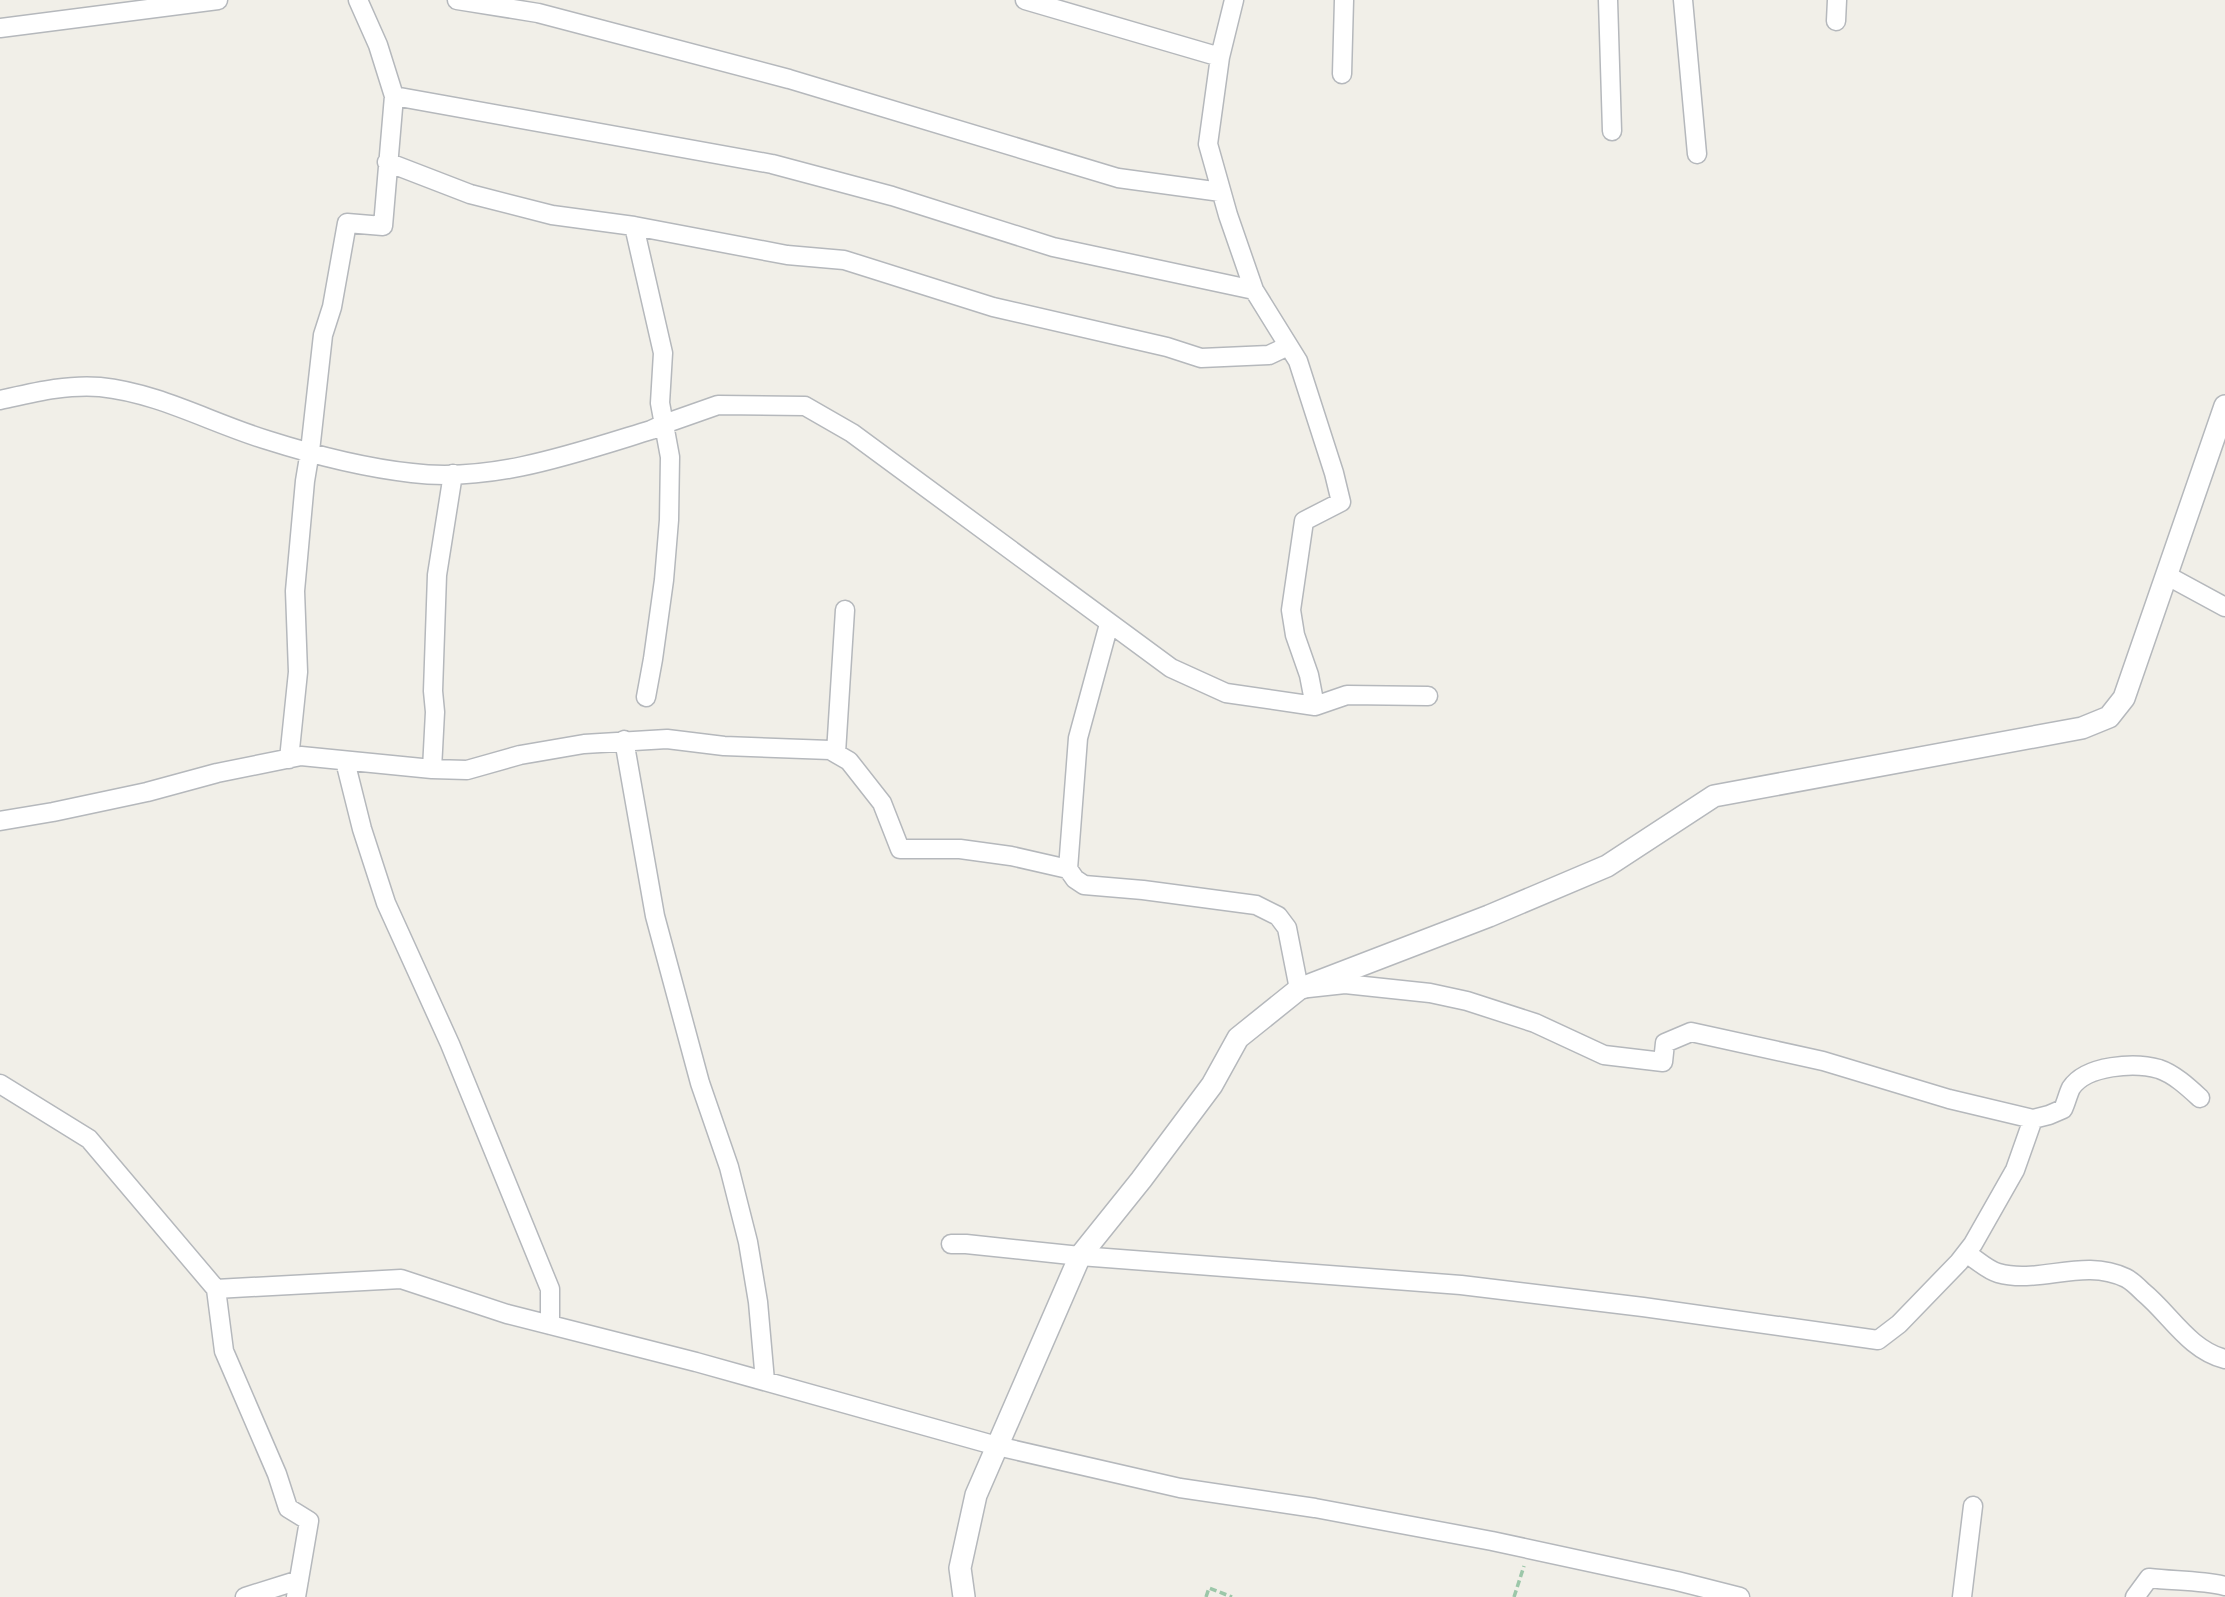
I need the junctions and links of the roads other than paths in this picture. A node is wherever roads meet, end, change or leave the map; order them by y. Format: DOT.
graph roads {
  1 [pos="218,0"];
  2 [pos="358,0"];
  3 [pos="457,0"];
  4 [pos="1025,0"];
  5 [pos="1234,0"];
  6 [pos="1344,0"];
  7 [pos="1608,0"];
  8 [pos="1683,0"];
  9 [pos="1837,0"];
  10 [pos="1836,21"];
  11 [pos="0,28"];
  12 [pos="1220,57"];
  13 [pos="1342,74"];
  14 [pos="394,96"];
  15 [pos="1612,131"];
  16 [pos="1697,154"];
  17 [pos="387,162"];
  18 [pos="1222,192"];
  19 [pos="634,226"];
  20 [pos="1254,290"];
  21 [pos="1288,346"];
  22 [pos="0,400"];
  23 [pos="2225,406"];
  24 [pos="664,424"];
  25 [pos="310,452"];
  26 [pos="453,474"];
  27 [pos="2166,575"];
  28 [pos="2225,607"];
  29 [pos="845,610"];
  30 [pos="1109,624"];
  31 [pos="1428,696"];
  32 [pos="646,697"];
  33 [pos="1315,706"];
  34 [pos="624,740"];
  35 [pos="835,753"];
  36 [pos="289,759"];
  37 [pos="345,761"];
  38 [pos="432,769"];
  39 [pos="0,821"];
  40 [pos="1068,869"];
  41 [pos="1299,989"];
  42 [pos="0,1084"];
  43 [pos="2200,1098"];
  44 [pos="2033,1119"];
  45 [pos="951,1244"];
  46 [pos="1966,1253"];
  47 [pos="1080,1256"];
  48 [pos="216,1289"];
  49 [pos="550,1325"];
  50 [pos="2225,1359"];
  51 [pos="765,1381"];
  52 [pos="997,1446"];
  53 [pos="1973,1506"];
  54 [pos="2225,1586"];
  55 [pos="298,1589"];
  56 [pos="245,1597"];
  57 [pos="964,1597"];
  58 [pos="1740,1597"];
  59 [pos="1962,1597"];
  60 [pos="2135,1597"];
  1 -- 11 [label="street"];
  2 -- 14 [label="street"];
  3 -- 18 [label="street"];
  4 -- 12 [label="street"];
  5 -- 12 [label="street"];
  6 -- 13 [label="street"];
  7 -- 15 [label="street"];
  8 -- 16 [label="street"];
  9 -- 10 [label="street"];
  12 -- 18 [label="street"];
  14 -- 17 [label="street"];
  14 -- 20 [label="street"];
  17 -- 19 [label="street"];
  17 -- 25 [label="street"];
  18 -- 20 [label="street"];
  19 -- 21 [label="street"];
  19 -- 24 [label="street"];
  20 -- 21 [label="street"];
  21 -- 33 [label="street"];
  22 -- 25 [label="street"];
  23 -- 27 [label="street"];
  24 -- 26 [label="street"];
  24 -- 30 [label="street"];
  24 -- 32 [label="street"];
  25 -- 26 [label="street"];
  25 -- 36 [label="street"];
  26 -- 38 [label="street"];
  27 -- 28 [label="street"];
  27 -- 41 [label="street"];
  29 -- 35 [label="street"];
  30 -- 33 [label="street"];
  30 -- 40 [label="street"];
  31 -- 33 [label="street"];
  34 -- 35 [label="street"];
  34 -- 38 [label="street"];
  34 -- 51 [label="street"];
  35 -- 40 [label="street"];
  36 -- 37 [label="street"];
  36 -- 39 [label="street"];
  37 -- 38 [label="street"];
  37 -- 49 [label="street"];
  40 -- 41 [label="street"];
  41 -- 44 [label="street"];
  41 -- 47 [label="street"];
  42 -- 48 [label="street"];
  43 -- 44 [label="street"];
  44 -- 46 [label="street"];
  45 -- 47 [label="street"];
  46 -- 47 [label="street"];
  46 -- 50 [label="street"];
  47 -- 52 [label="street"];
  48 -- 49 [label="street"];
  48 -- 55 [label="street"];
  49 -- 51 [label="street"];
  51 -- 52 [label="street"];
  52 -- 57 [label="street"];
  52 -- 58 [label="street"];
  53 -- 59 [label="street"];
  54 -- 60 [label="street"];
  55 -- 56 [label="street"];
}
